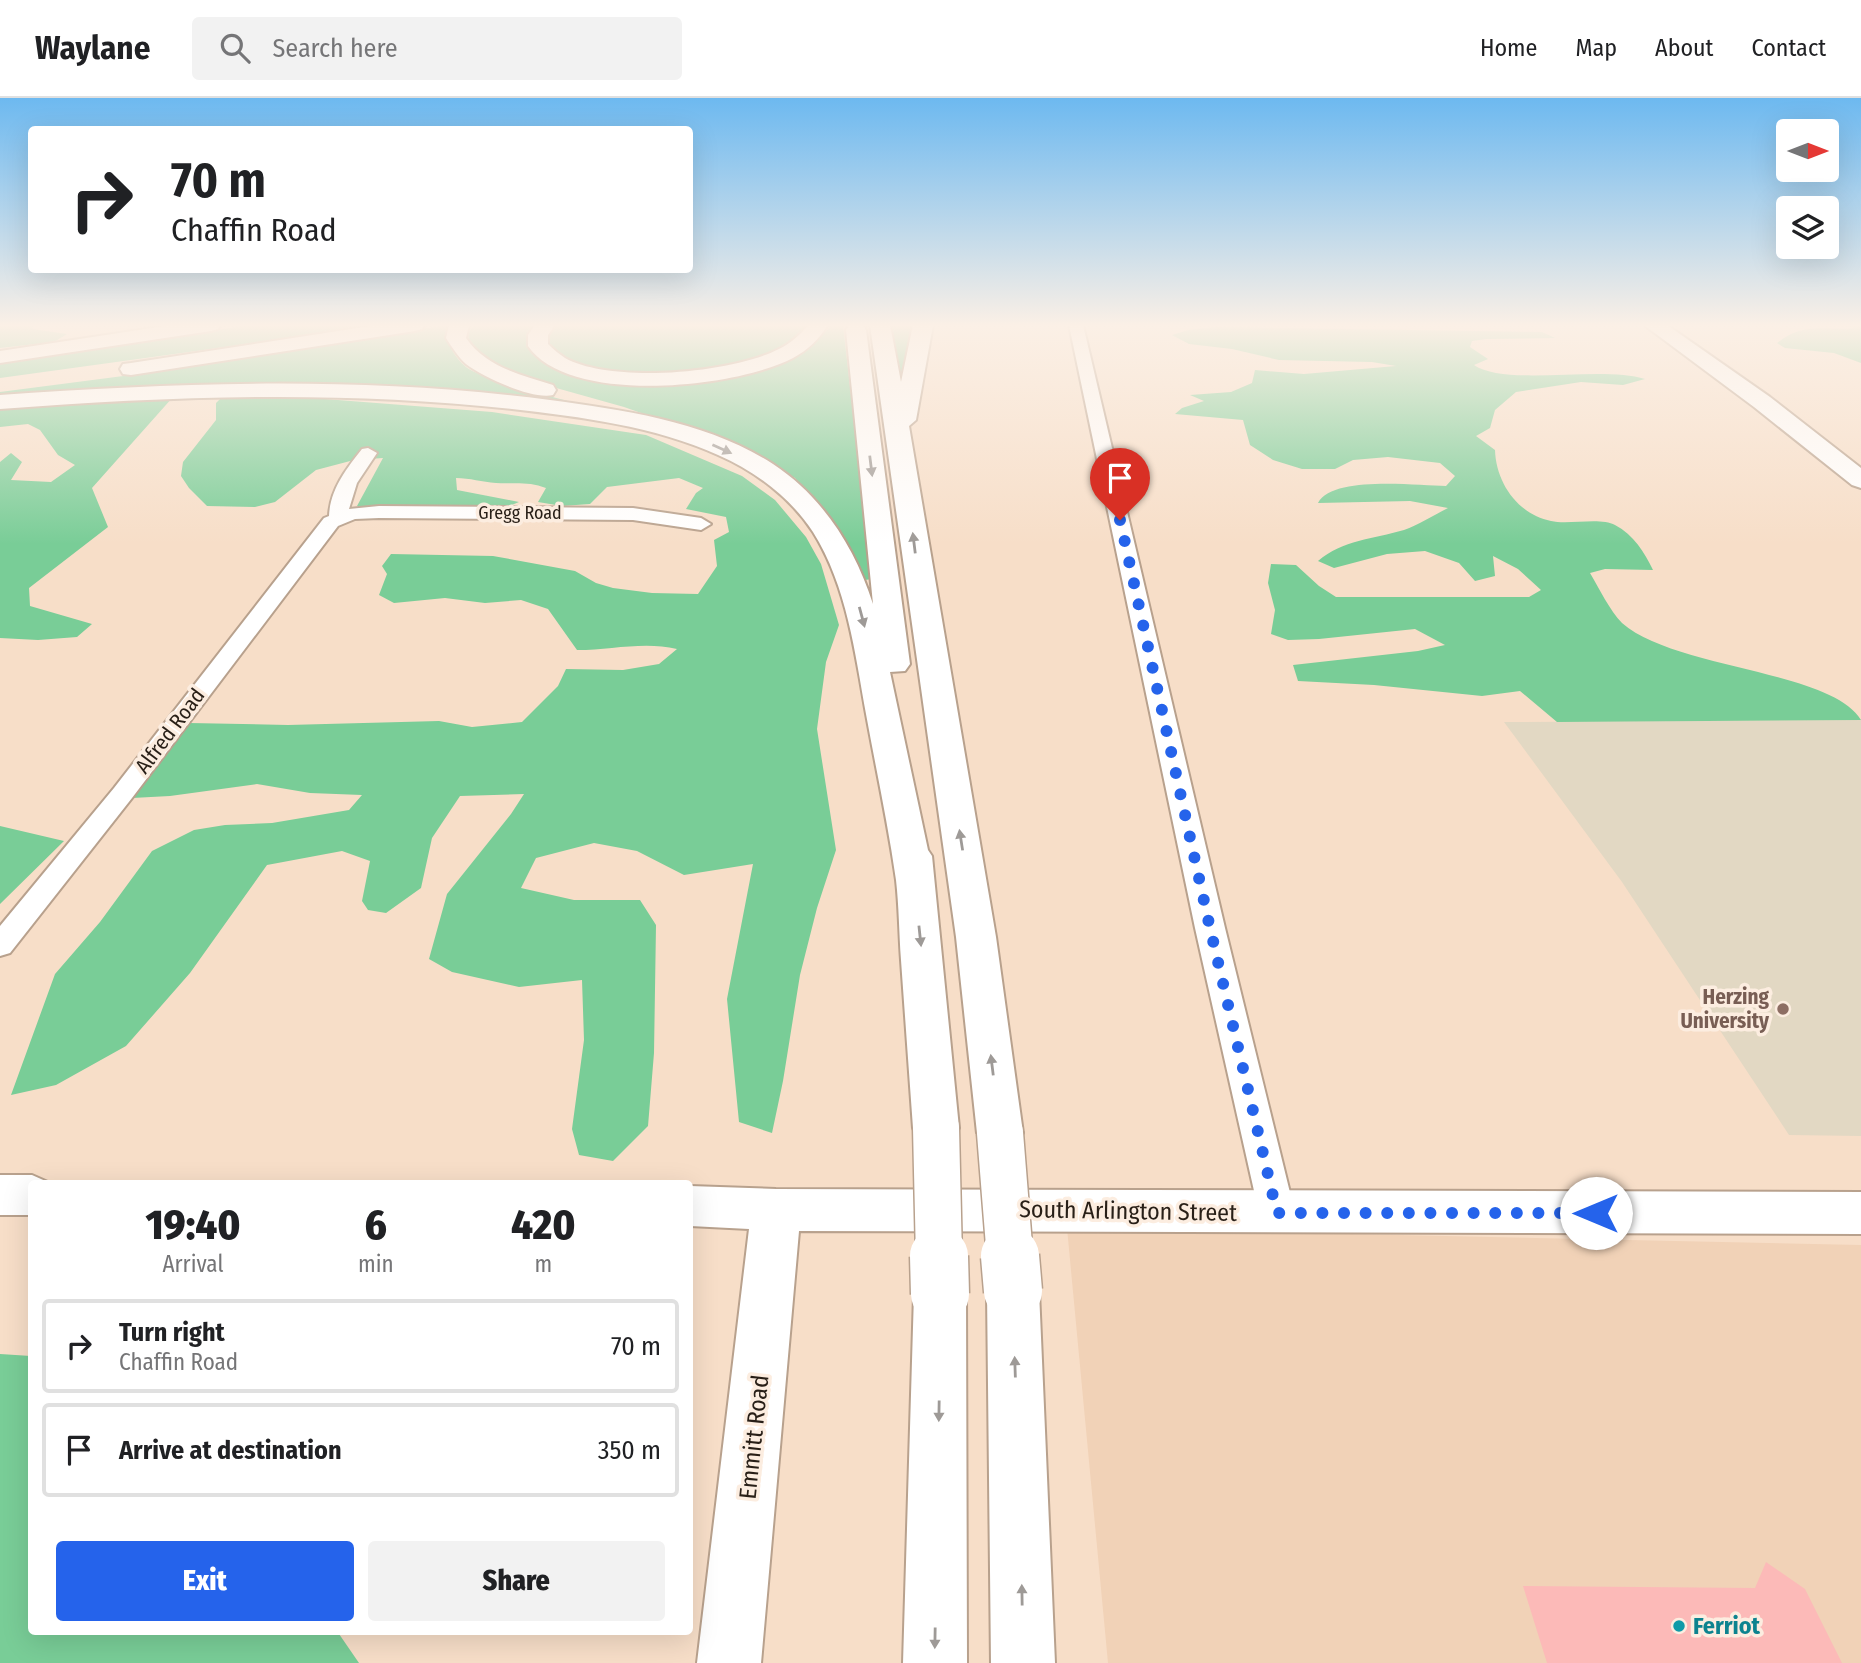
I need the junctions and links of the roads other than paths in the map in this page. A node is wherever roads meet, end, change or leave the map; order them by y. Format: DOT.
graph roads {
  1 [pos="61,398"];
  2 [pos="476,398"];
  3 [pos="575,398"];
  4 [pos="864,398"];
  5 [pos="893,398"];
  6 [pos="908,398"];
  7 [pos="1092,398"];
  8 [pos="1756,398"];
  9 [pos="0,402"];
  10 [pos="650,423"];
  11 [pos="368,453"];
  12 [pos="902,453"];
  13 [pos="1861,480"];
  14 [pos="339,517"];
  15 [pos="701,524"];
  16 [pos="915,881"];
  17 [pos="0,946"];
  18 [pos="0,1195"];
  19 [pos="28,1195"];
  20 [pos="693,1206"];
  21 [pos="776,1210"];
  22 [pos="1277,1213"];
  23 [pos="1861,1213"];
  24 [pos="729,1663"];
  25 [pos="934,1663"];
  26 [pos="1023,1663"];
  1 -- 9 [label="main road"];
  2 -- 10 [label="main road"];
  3 -- 10 [label="main road"];
  4 -- 16 [label="main road, one-way"];
  5 -- 12 [label="main road"];
  6 -- 12 [label="main road"];
  7 -- 22 [label="street"];
  8 -- 13 [label="main road"];
  10 -- 16 [label="main road, one-way"];
  11 -- 14 [label="street"];
  26 -- 12 [label="main road, one-way, bridge"];
  14 -- 15 [label="street, Gregg Road"];
  14 -- 17 [label="street, Alfred Road"];
  16 -- 25 [label="main road, one-way, bridge"];
  18 -- 19 [label="main road"];
  20 -- 21 [label="main road, South Arlington Street"];
  21 -- 22 [label="main road, South Arlington Street"];
  21 -- 24 [label="main road, Emmitt Road"];
  22 -- 23 [label="main road, South Arlington Street"];
}
